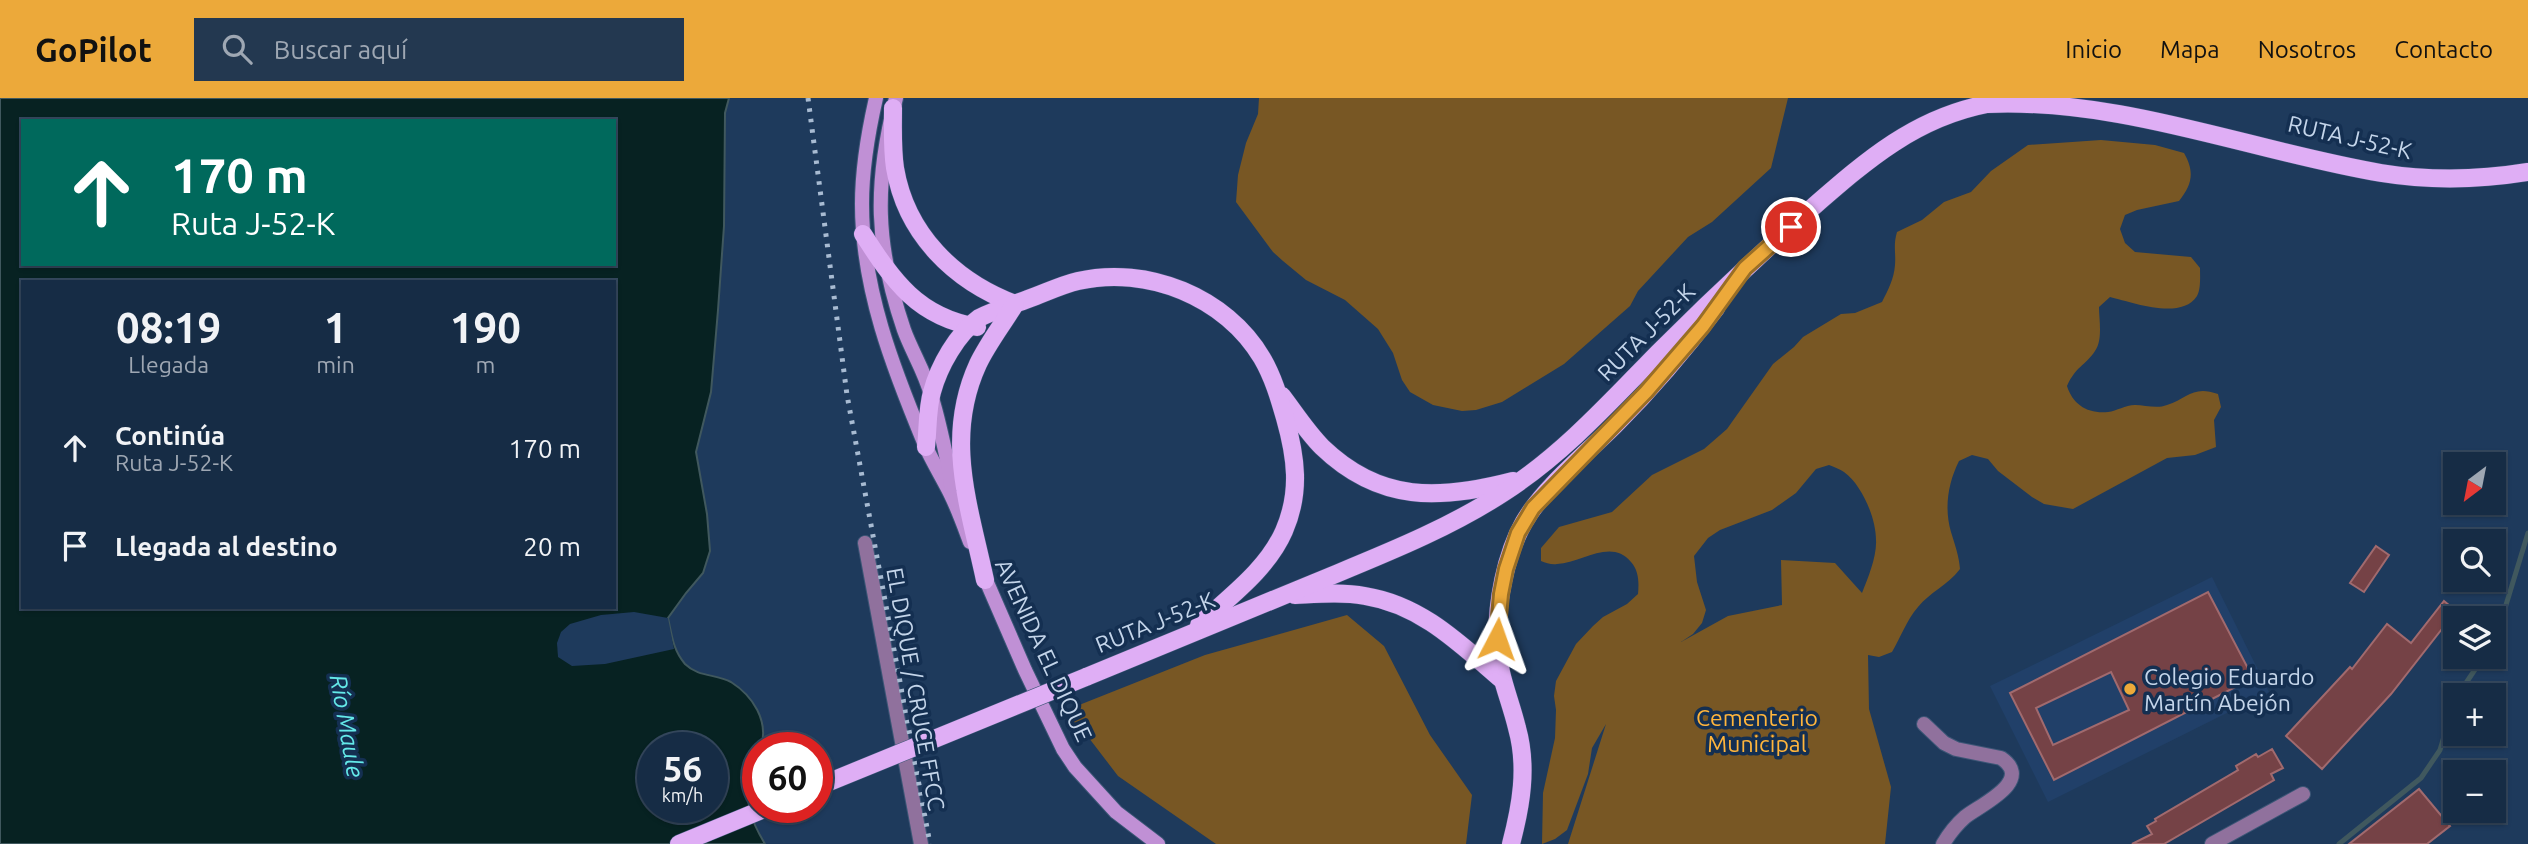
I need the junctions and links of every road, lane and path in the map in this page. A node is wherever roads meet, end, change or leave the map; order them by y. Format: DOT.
graph roads {
  1 [pos="876,98"];
  2 [pos="895,103"];
  3 [pos="2528,172"];
  4 [pos="863,234"];
  5 [pos="1745,268"];
  6 [pos="888,274"];
  7 [pos="1015,304"];
  8 [pos="969,325"];
  9 [pos="1000,329"];
  10 [pos="1278,391"];
  11 [pos="931,393"];
  12 [pos="926,447"];
  13 [pos="1526,477"];
  14 [pos="951,495"];
  15 [pos="866,543"];
  16 [pos="985,580"];
  17 [pos="1285,595"];
  18 [pos="1189,635"];
  19 [pos="1501,679"];
  20 [pos="1924,724"];
  21 [pos="833,780"];
  22 [pos="2303,794"];
  23 [pos="742,818"];
  24 [pos="678,844"];
  25 [pos="921,844"];
  26 [pos="1158,844"];
  27 [pos="1511,844"];
  28 [pos="1943,844"];
  29 [pos="2212,844"];
  1 -- 4 [label="street, AVENIDA EL DIQUE"];
  2 -- 6 [label="street"];
  2 -- 7 [label="main road"];
  3 -- 5 [label="main road, RUTA J-52-K"];
  4 -- 6 [label="main road"];
  4 -- 12 [label="street, AVENIDA EL DIQUE"];
  5 -- 13 [label="main road, RUTA J-52-K"];
  5 -- 19 [label="main road"];
  6 -- 8 [label="main road"];
  6 -- 11 [label="street"];
  7 -- 8 [label="main road"];
  7 -- 9 [label="main road"];
  7 -- 10 [label="main road"];
  8 -- 9 [label="main road"];
  8 -- 11 [label="main road"];
  9 -- 16 [label="main road"];
  10 -- 13 [label="main road"];
  10 -- 18 [label="main road"];
  11 -- 12 [label="main road"];
  11 -- 14 [label="street"];
  12 -- 14 [label="street, AVENIDA EL DIQUE"];
  13 -- 17 [label="main road, RUTA J-52-K"];
  14 -- 16 [label="street, AVENIDA EL DIQUE"];
  15 -- 25 [label="street, EL DIQUE / CRUCE FFCC"];
  16 -- 26 [label="street, AVENIDA EL DIQUE"];
  17 -- 18 [label="main road, RUTA J-52-K"];
  17 -- 19 [label="main road"];
  18 -- 21 [label="main road, RUTA J-52-K, bridge"];
  19 -- 27 [label="main road"];
  20 -- 28 [label="street"];
  22 -- 29 [label="street"];
  23 -- 24 [label="main road"];
}
